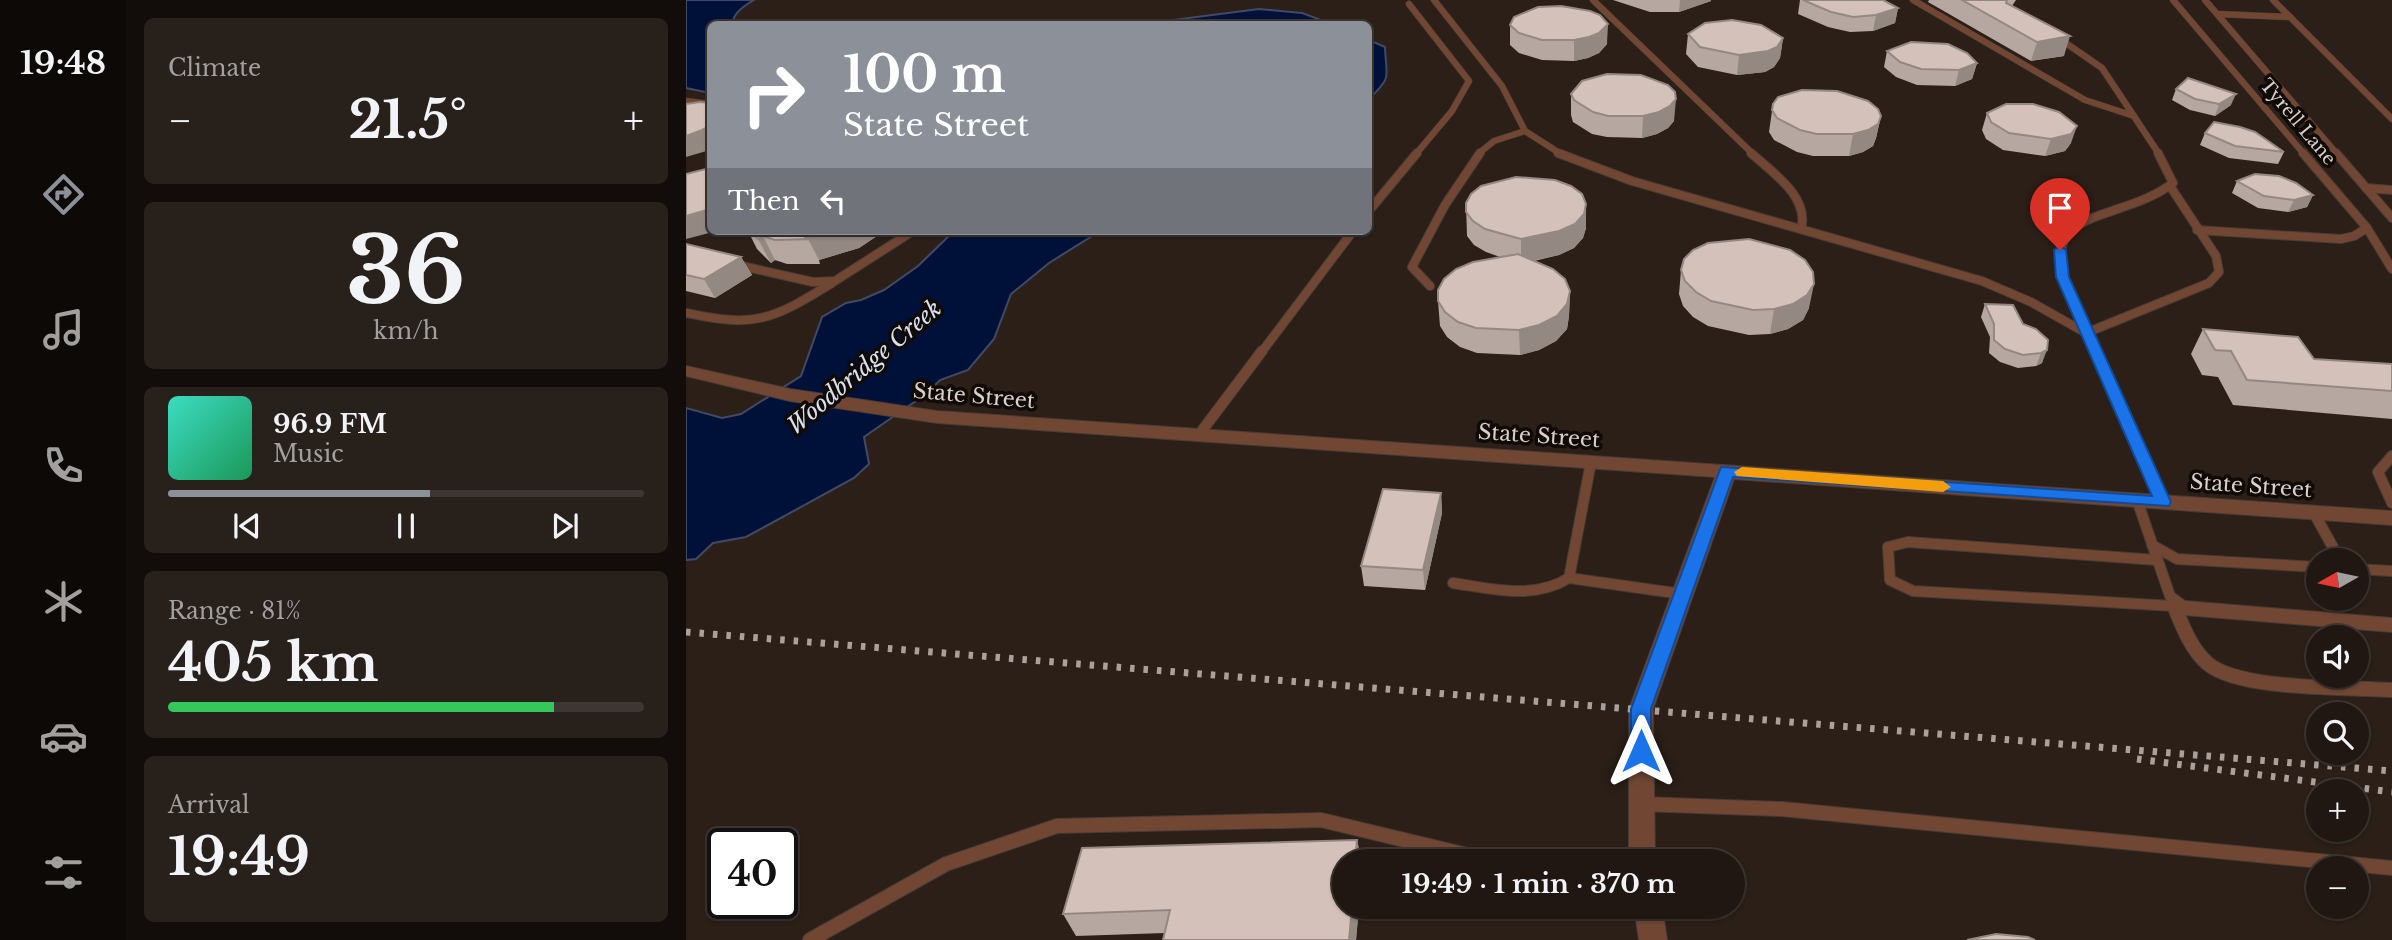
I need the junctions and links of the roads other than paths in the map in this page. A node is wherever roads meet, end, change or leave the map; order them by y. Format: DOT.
graph roads {
  1 [pos="1434,0"];
  2 [pos="1593,0"];
  3 [pos="1913,0"];
  4 [pos="2173,0"];
  5 [pos="2205,0"];
  6 [pos="2273,0"];
  7 [pos="1409,4"];
  8 [pos="2218,14"];
  9 [pos="2290,17"];
  10 [pos="2049,33"];
  11 [pos="686,101"];
  12 [pos="707,104"];
  13 [pos="2134,116"];
  14 [pos="2392,119"];
  15 [pos="1525,131"];
  16 [pos="2170,186"];
  17 [pos="2366,188"];
  18 [pos="2392,190"];
  19 [pos="1372,207"];
  20 [pos="2392,218"];
  21 [pos="2367,228"];
  22 [pos="1801,229"];
  23 [pos="2197,230"];
  24 [pos="907,235"];
  25 [pos="1350,235"];
  26 [pos="723,262"];
  27 [pos="2392,269"];
  28 [pos="835,281"];
  29 [pos="1430,286"];
  30 [pos="686,313"];
  31 [pos="2086,332"];
  32 [pos="686,371"];
  33 [pos="1198,436"];
  34 [pos="2392,456"];
  35 [pos="1591,462"];
  36 [pos="1727,471"];
  37 [pos="2137,500"];
  38 [pos="2163,502"];
  39 [pos="2392,503"];
  40 [pos="2314,513"];
  41 [pos="2392,518"];
  42 [pos="2152,545"];
  43 [pos="2333,548"];
  44 [pos="2157,560"];
  45 [pos="2306,566"];
  46 [pos="2370,570"];
  47 [pos="2392,571"];
  48 [pos="1569,578"];
  49 [pos="1452,583"];
  50 [pos="1682,594"];
  51 [pos="2172,601"];
  52 [pos="2392,625"];
  53 [pos="2392,690"];
  54 [pos="1642,804"];
  55 [pos="1442,849"];
  56 [pos="1642,849"];
  57 [pos="2392,868"];
  58 [pos="1650,919"];
  59 [pos="810,940"];
  60 [pos="1653,940"];
  1 -- 15 [label="lane"];
  2 -- 22 [label="lane"];
  3 -- 13 [label="lane"];
  4 -- 21 [label="lane, Tyrell Lane"];
  5 -- 8 [label="lane"];
  6 -- 9 [label="lane"];
  7 -- 19 [label="lane"];
  8 -- 9 [label="lane"];
  8 -- 17 [label="lane"];
  9 -- 14 [label="lane"];
  10 -- 13 [label="lane"];
  11 -- 12 [label="lane"];
  13 -- 16 [label="lane"];
  15 -- 22 [label="lane"];
  15 -- 29 [label="lane"];
  16 -- 23 [label="lane"];
  16 -- 31 [label="lane"];
  17 -- 18 [label="lane"];
  17 -- 20 [label="lane"];
  21 -- 23 [label="lane"];
  21 -- 27 [label="lane, Tyrell Lane"];
  22 -- 31 [label="lane"];
  23 -- 31 [label="lane"];
  24 -- 28 [label="lane"];
  25 -- 33 [label="lane"];
  26 -- 28 [label="lane"];
  28 -- 30 [label="lane"];
  31 -- 38 [label="lane"];
  32 -- 33 [label="street, State Street"];
  33 -- 35 [label="street, State Street"];
  34 -- 39 [label="lane"];
  35 -- 36 [label="street, State Street"];
  35 -- 48 [label="lane"];
  36 -- 37 [label="street, State Street"];
  36 -- 50 [label="street"];
  37 -- 38 [label="street, State Street"];
  37 -- 42 [label="lane"];
  38 -- 40 [label="street, State Street"];
  40 -- 41 [label="street, State Street"];
  40 -- 43 [label="lane"];
  42 -- 44 [label="lane"];
  42 -- 45 [label="lane"];
  44 -- 51 [label="lane"];
  44 -- 51 [label="lane"];
  46 -- 47 [label="lane"];
  48 -- 49 [label="lane"];
  48 -- 50 [label="lane"];
  50 -- 54 [label="street"];
  51 -- 52 [label="lane"];
  51 -- 53 [label="lane"];
  54 -- 56 [label="street"];
  54 -- 57 [label="lane"];
  55 -- 59 [label="lane"];
  58 -- 60 [label="street"];
}
